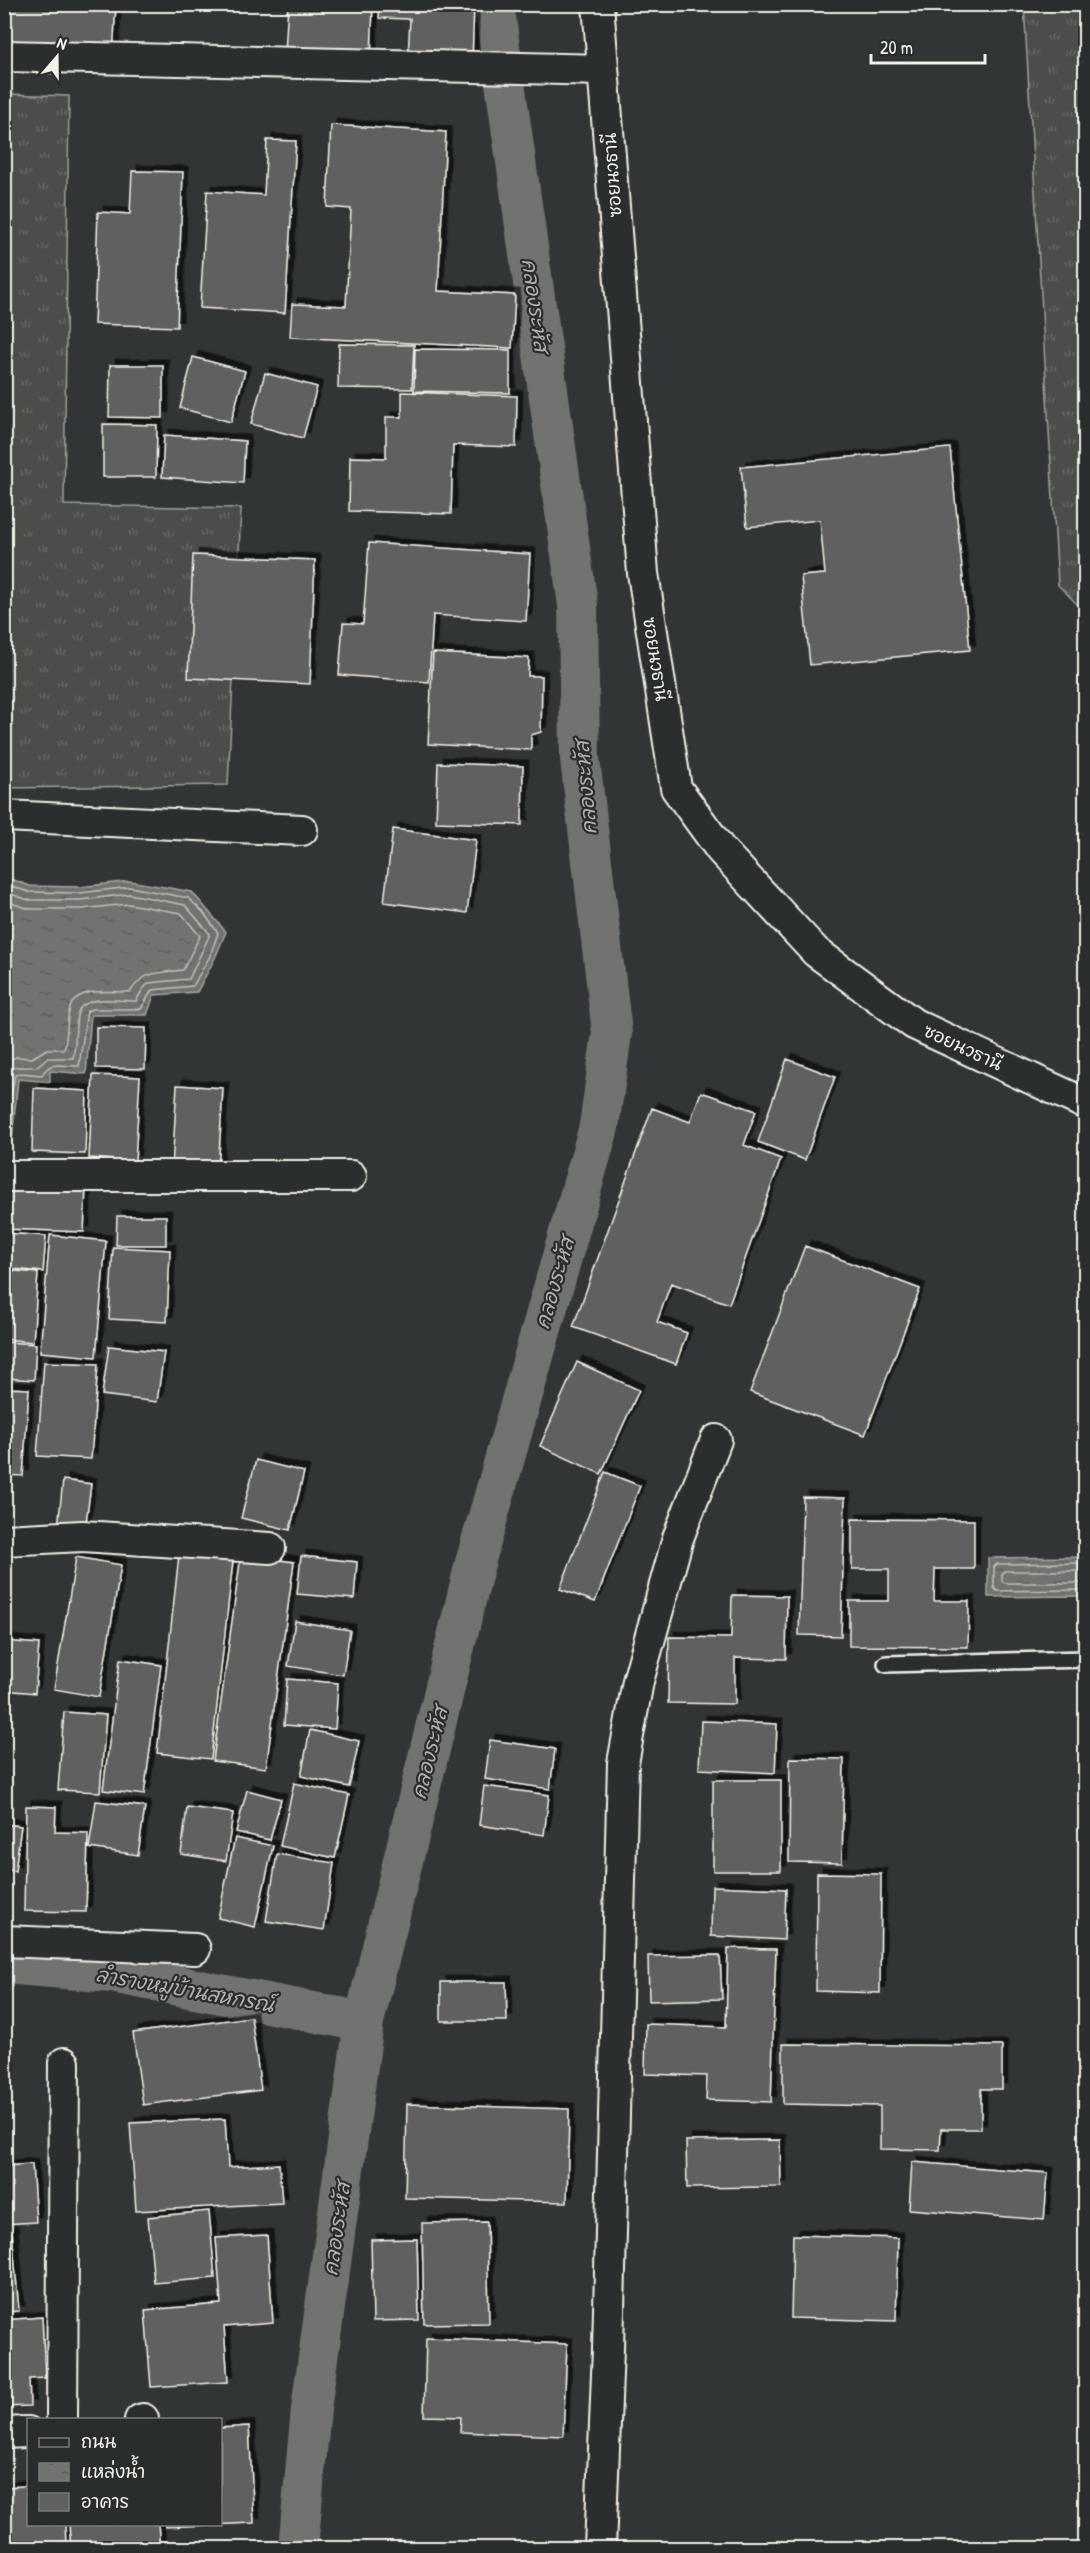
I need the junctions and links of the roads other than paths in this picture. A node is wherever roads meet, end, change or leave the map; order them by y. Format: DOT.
graph roads {
  1 [pos="598,4"];
  2 [pos="4,56"];
  3 [pos="595,70"];
  4 [pos="4,816"];
  5 [pos="302,830"];
  6 [pos="1086,1104"];
  7 [pos="4,1176"];
  8 [pos="351,1176"];
  9 [pos="716,1440"];
  10 [pos="4,1540"];
  11 [pos="270,1548"];
  12 [pos="1086,1659"];
  13 [pos="886,1664"];
  14 [pos="4,1941"];
  15 [pos="195,1949"];
  16 [pos="64,2063"];
  17 [pos="62,2418"];
  18 [pos="27,2432"];
  19 [pos="4,2433"];
  20 [pos="600,2548"];
  1 -- 3 [label="street, ซอยนวธานี"];
  2 -- 3 [label="street"];
  3 -- 6 [label="street, ซอยนวธานี"];
  4 -- 5 [label="street"];
  7 -- 8 [label="street"];
  9 -- 20 [label="street"];
  10 -- 11 [label="street"];
  12 -- 13 [label="lane"];
  14 -- 15 [label="street"];
  16 -- 17 [label="street"];
  18 -- 19 [label="street"];
}
